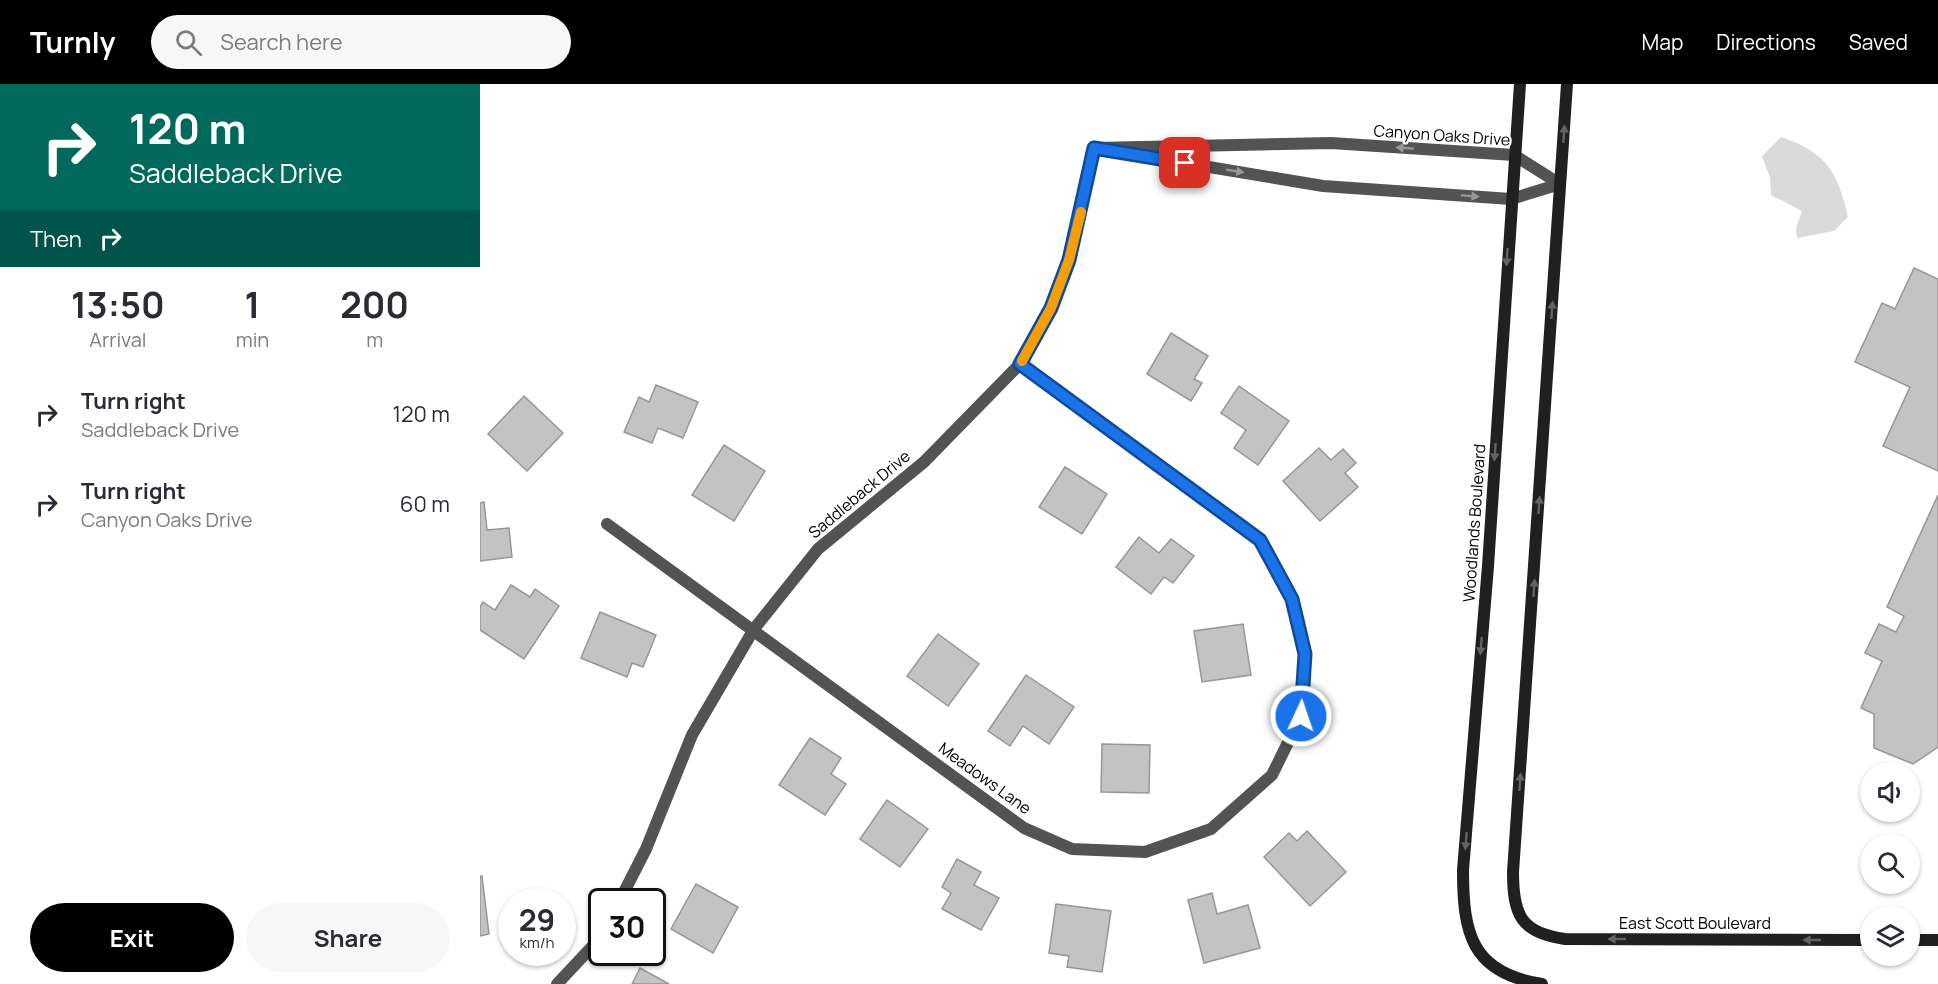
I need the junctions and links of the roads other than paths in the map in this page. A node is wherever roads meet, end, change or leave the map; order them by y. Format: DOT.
graph roads {
  1 [pos="1520,84"];
  2 [pos="1567,84"];
  3 [pos="1094,148"];
  4 [pos="1514,155"];
  5 [pos="1560,184"];
  6 [pos="1511,199"];
  7 [pos="1020,364"];
  8 [pos="607,524"];
  9 [pos="754,629"];
  10 [pos="626,888"];
  11 [pos="1860,940"];
  12 [pos="1920,940"];
  13 [pos="1938,940"];
  14 [pos="588,951"];
  15 [pos="557,984"];
  16 [pos="1542,984"];
  1 -- 4 [label="street, Woodlands Boulevard"];
  5 -- 2 [label="street, one-way"];
  4 -- 3 [label="street, Canyon Oaks Drive, one-way"];
  3 -- 6 [label="street, one-way"];
  3 -- 7 [label="street, Saddleback Drive"];
  4 -- 5 [label="street, Canyon Oaks Drive"];
  4 -- 6 [label="street, Woodlands Boulevard"];
  5 -- 6 [label="street"];
  11 -- 5 [label="street, East Scott Boulevard, one-way"];
  6 -- 16 [label="street, Woodlands Boulevard, one-way"];
  7 -- 9 [label="street, Saddleback Drive"];
  7 -- 9 [label="street, Meadows Lane"];
  8 -- 9 [label="street, Meadows Lane"];
  9 -- 10 [label="street, Saddleback Drive"];
  12 -- 13 [label="street"];
  14 -- 15 [label="street"];
}
